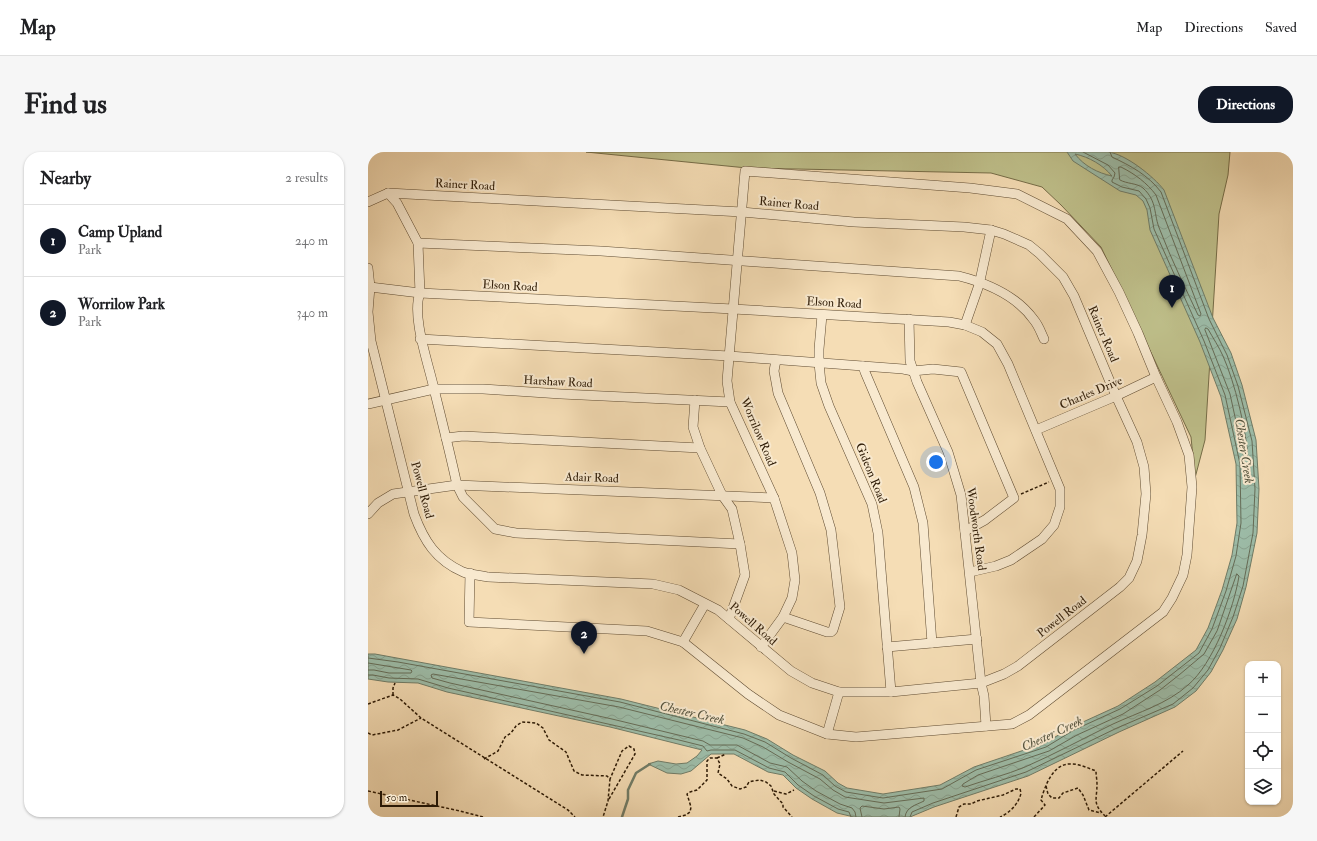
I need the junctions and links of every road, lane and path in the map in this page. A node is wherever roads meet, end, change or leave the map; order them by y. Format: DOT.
graph roads {
  1 [pos="388,193"];
  2 [pos="368,202"];
  3 [pos="742,212"];
  4 [pos="991,230"];
  5 [pos="418,242"];
  6 [pos="737,260"];
  7 [pos="368,268"];
  8 [pos="979,281"];
  9 [pos="370,287"];
  10 [pos="420,293"];
  11 [pos="733,309"];
  12 [pos="822,315"];
  13 [pos="910,319"];
  14 [pos="965,325"];
  15 [pos="420,339"];
  16 [pos="1044,339"];
  17 [pos="729,356"];
  18 [pos="776,360"];
  19 [pos="819,363"];
  20 [pos="863,366"];
  21 [pos="913,371"];
  22 [pos="1156,377"];
  23 [pos="434,389"];
  24 [pos="1116,396"];
  25 [pos="385,400"];
  26 [pos="695,400"];
  27 [pos="730,402"];
  28 [pos="368,404"];
  29 [pos="1036,430"];
  30 [pos="446,438"];
  31 [pos="700,448"];
  32 [pos="1056,479"];
  33 [pos="457,485"];
  34 [pos="409,492"];
  35 [pos="722,495"];
  36 [pos="774,498"];
  37 [pos="1014,498"];
  38 [pos="368,514"];
  39 [pos="965,531"];
  40 [pos="740,544"];
  41 [pos="970,572"];
  42 [pos="470,573"];
  43 [pos="705,604"];
  44 [pos="784,617"];
  45 [pos="729,618"];
  46 [pos="977,639"];
  47 [pos="683,642"];
  48 [pos="932,643"];
  49 [pos="761,647"];
  50 [pos="887,647"];
  51 [pos="395,683"];
  52 [pos="981,683"];
  53 [pos="839,692"];
  54 [pos="891,692"];
  55 [pos="393,695"];
  56 [pos="368,704"];
  57 [pos="421,718"];
  58 [pos="986,726"];
  59 [pos="368,733"];
  60 [pos="827,734"];
  61 [pos="1183,751"];
  62 [pos="726,754"];
  63 [pos="484,758"];
  64 [pos="717,758"];
  65 [pos="610,778"];
  66 [pos="1046,784"];
  67 [pos="794,790"];
  68 [pos="368,791"];
  69 [pos="774,791"];
  70 [pos="608,801"];
  71 [pos="1102,813"];
  72 [pos="483,817"];
  73 [pos="575,817"];
  74 [pos="603,817"];
  75 [pos="678,817"];
  76 [pos="792,817"];
  77 [pos="956,817"];
  78 [pos="1000,817"];
  79 [pos="1034,817"];
  80 [pos="1105,817"];
  1 -- 2 [label="street, Rainer Road"];
  1 -- 3 [label="street, Rainer Road"];
  1 -- 5 [label="street"];
  3 -- 4 [label="street, Rainer Road"];
  3 -- 6 [label="street, Worrilow Road"];
  3 -- 22 [label="street, Worrilow Road"];
  4 -- 8 [label="street"];
  4 -- 24 [label="street, Rainer Road"];
  5 -- 6 [label="street"];
  5 -- 10 [label="street"];
  6 -- 8 [label="street"];
  6 -- 11 [label="street, Worrilow Road"];
  7 -- 9 [label="street, Powell Road"];
  8 -- 14 [label="street"];
  8 -- 16 [label="street"];
  9 -- 10 [label="street, Elson Road"];
  9 -- 25 [label="street, Powell Road"];
  10 -- 11 [label="street, Elson Road"];
  10 -- 15 [label="street"];
  11 -- 12 [label="street, Elson Road"];
  11 -- 17 [label="street, Worrilow Road"];
  12 -- 13 [label="street, Elson Road"];
  12 -- 19 [label="street, Gideon Road"];
  13 -- 14 [label="street, Elson Road"];
  13 -- 21 [label="street, Woodworth Road"];
  14 -- 29 [label="street, Elson Road"];
  15 -- 17 [label="street"];
  15 -- 23 [label="street"];
  17 -- 18 [label="street"];
  17 -- 27 [label="street, Worrilow Road"];
  18 -- 19 [label="street"];
  18 -- 44 [label="street"];
  19 -- 20 [label="street"];
  19 -- 50 [label="street, Gideon Road"];
  20 -- 21 [label="street"];
  20 -- 48 [label="street"];
  21 -- 37 [label="street"];
  21 -- 39 [label="street, Woodworth Road"];
  22 -- 24 [label="street, Charles Drive"];
  22 -- 58 [label="street"];
  23 -- 25 [label="street, Harshaw Road"];
  23 -- 26 [label="street, Harshaw Road"];
  23 -- 30 [label="street"];
  24 -- 29 [label="street, Charles Drive"];
  24 -- 52 [label="street, Powell Road"];
  25 -- 28 [label="street, Harshaw Road"];
  25 -- 34 [label="street, Powell Road"];
  26 -- 27 [label="street, Harshaw Road"];
  26 -- 31 [label="street"];
  27 -- 36 [label="street, Worrilow Road"];
  29 -- 32 [label="street, Elson Road"];
  30 -- 31 [label="street"];
  30 -- 33 [label="street"];
  31 -- 35 [label="street"];
  32 -- 37 [label="path"];
  32 -- 41 [label="street, Elson Road"];
  33 -- 34 [label="street, Adair Road"];
  33 -- 35 [label="street, Adair Road"];
  33 -- 40 [label="street"];
  34 -- 38 [label="street, Adair Road"];
  34 -- 42 [label="street, Powell Road"];
  35 -- 36 [label="street, Adair Road"];
  35 -- 40 [label="street"];
  36 -- 44 [label="street, Worrilow Road"];
  37 -- 39 [label="street"];
  39 -- 41 [label="street, Woodworth Road"];
  40 -- 45 [label="street"];
  41 -- 46 [label="street, Woodworth Road"];
  42 -- 43 [label="street, Powell Road"];
  42 -- 47 [label="street"];
  43 -- 45 [label="street, Powell Road"];
  43 -- 47 [label="street"];
  44 -- 49 [label="street, Worrilow Road"];
  45 -- 49 [label="street, Powell Road"];
  46 -- 48 [label="street"];
  46 -- 52 [label="street, Woodworth Road"];
  47 -- 60 [label="street"];
  48 -- 50 [label="street"];
  49 -- 53 [label="street, Powell Road"];
  50 -- 54 [label="street, Gideon Road"];
  51 -- 55 [label="path"];
  52 -- 54 [label="street, Powell Road"];
  52 -- 58 [label="street, Woodworth Road"];
  53 -- 54 [label="street, Powell Road"];
  53 -- 60 [label="street"];
  55 -- 56 [label="path"];
  55 -- 57 [label="path"];
  57 -- 59 [label="path"];
  57 -- 63 [label="path"];
  58 -- 60 [label="street"];
  61 -- 80 [label="path"];
  62 -- 64 [label="path"];
  63 -- 65 [label="path"];
  63 -- 73 [label="path"];
  64 -- 69 [label="path"];
  64 -- 75 [label="path"];
  65 -- 70 [label="path"];
  65 -- 70 [label="path"];
  66 -- 71 [label="path"];
  66 -- 71 [label="path"];
  66 -- 79 [label="path"];
  67 -- 69 [label="path"];
  68 -- 72 [label="path"];
  69 -- 76 [label="path"];
  70 -- 74 [label="path"];
  71 -- 80 [label="path"];
  77 -- 78 [label="path"];
}
